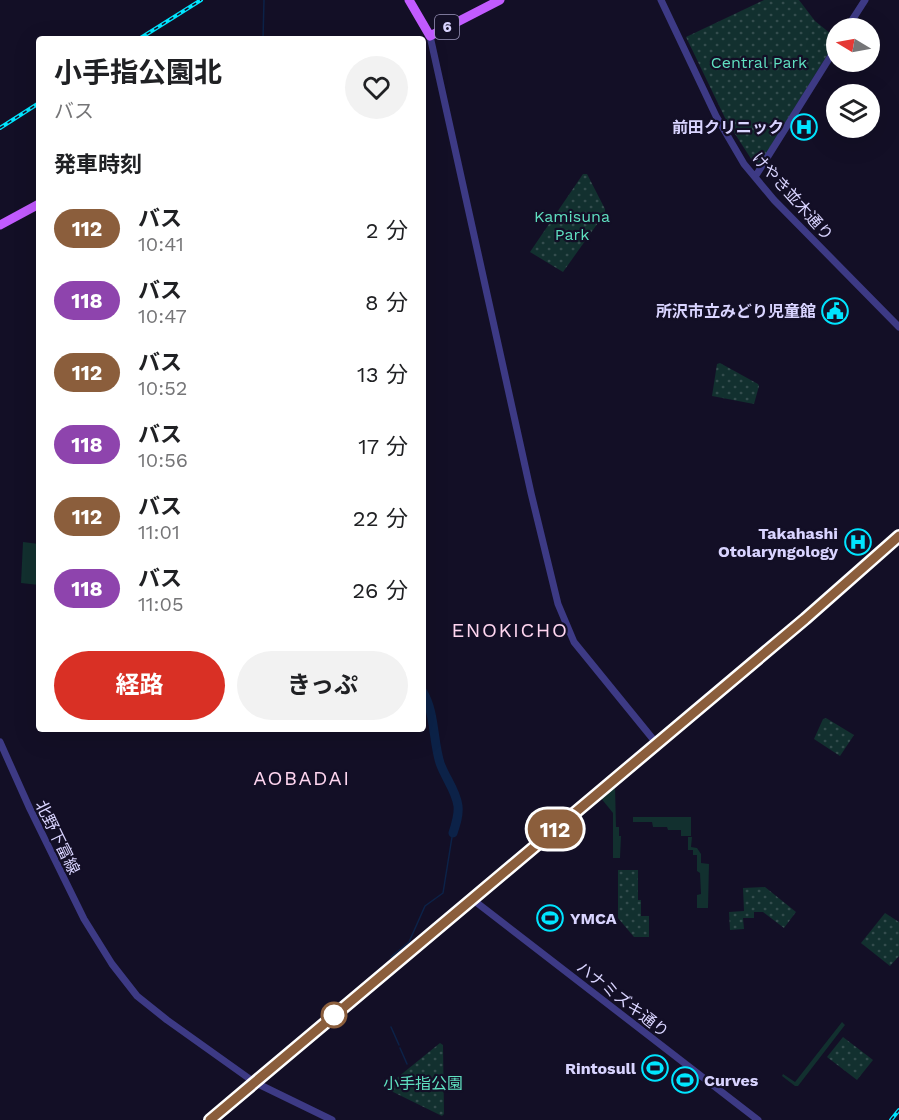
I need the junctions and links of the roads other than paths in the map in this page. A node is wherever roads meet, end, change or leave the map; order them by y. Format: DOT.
graph roads {
  1 [pos="409,0"];
  2 [pos="501,0"];
  3 [pos="661,0"];
  4 [pos="865,0"];
  5 [pos="854,18"];
  6 [pos="426,36"];
  7 [pos="426,37"];
  8 [pos="826,64"];
  9 [pos="755,177"];
  10 [pos="36,206"];
  11 [pos="0,225"];
  12 [pos="899,327"];
  13 [pos="899,536"];
  14 [pos="0,742"];
  15 [pos="657,744"];
  16 [pos="472,899"];
  17 [pos="254,1082"];
  18 [pos="210,1120"];
  19 [pos="332,1120"];
  20 [pos="758,1120"];
  1 -- 6 [label="main road, 6"];
  2 -- 7 [label="main road, 6"];
  3 -- 9 [label="street, けやき並木通り"];
  4 -- 5 [label="street"];
  7 -- 15 [label="street"];
  8 -- 9 [label="street"];
  9 -- 12 [label="street, けやき並木通り"];
  10 -- 11 [label="main road"];
  13 -- 15 [label="highway"];
  14 -- 17 [label="street, 北野下富線"];
  15 -- 16 [label="highway"];
  16 -- 17 [label="highway"];
  16 -- 20 [label="street, ハナミズキ通り"];
  17 -- 18 [label="highway"];
  17 -- 19 [label="street, 北野下富線"];
}
